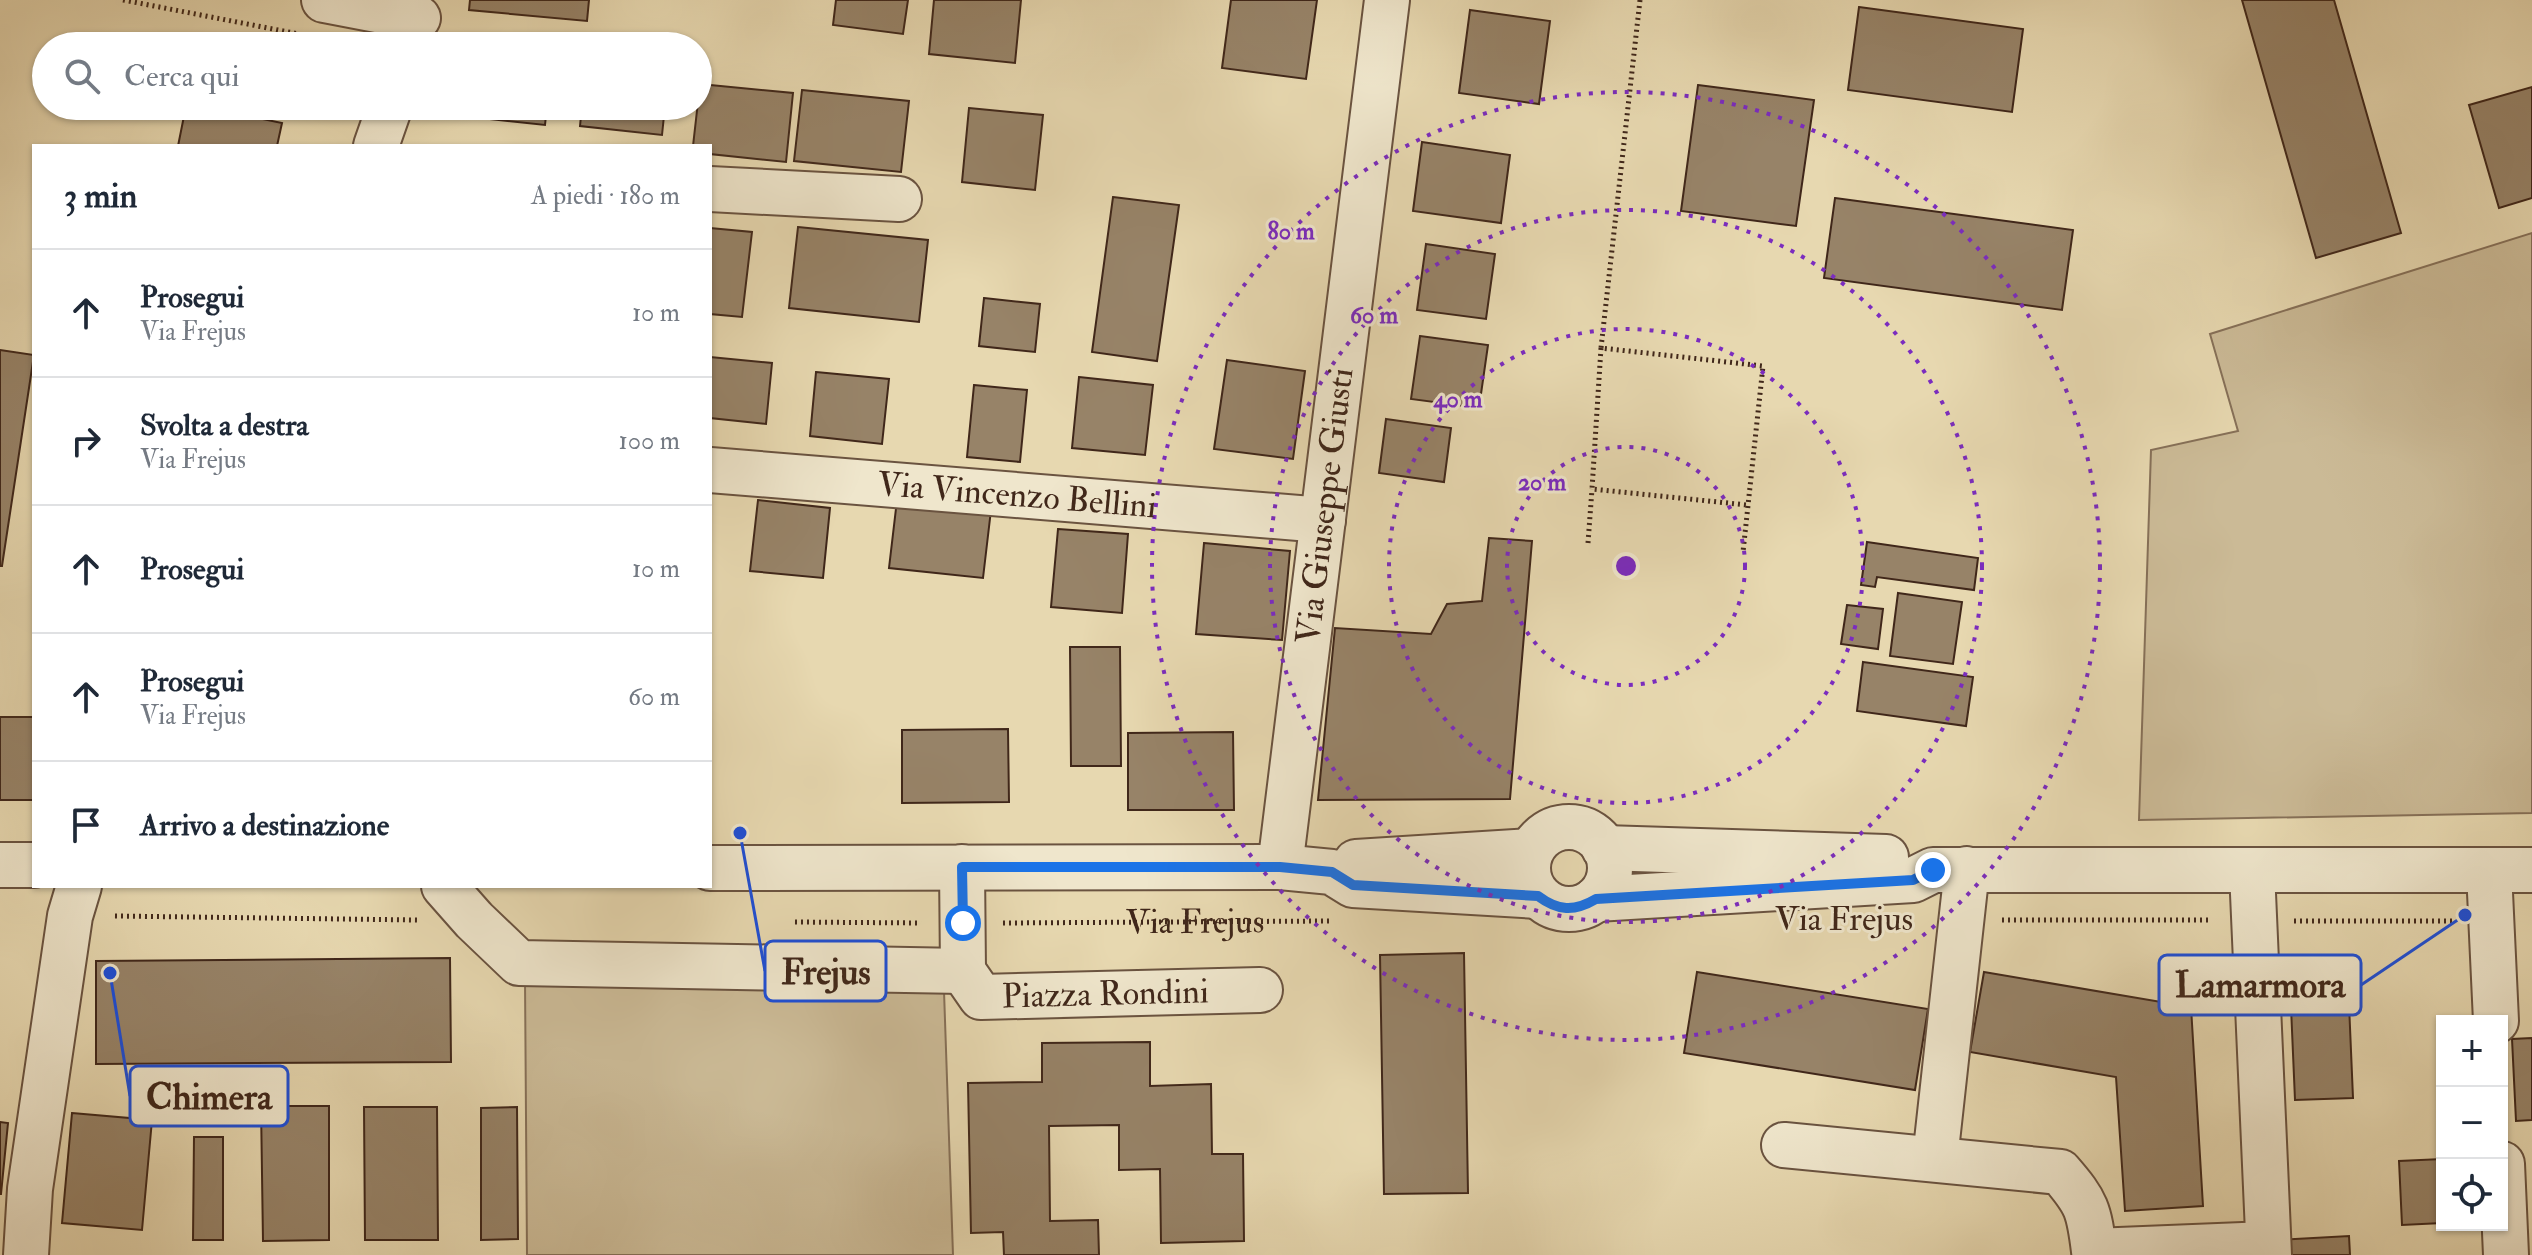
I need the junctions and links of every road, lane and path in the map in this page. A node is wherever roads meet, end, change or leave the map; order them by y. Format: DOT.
graph roads {
  1 [pos="123,0"];
  2 [pos="1387,0"];
  3 [pos="1640,0"];
  4 [pos="314,17"];
  5 [pos="417,21"];
  6 [pos="385,120"];
  7 [pos="377,144"];
  8 [pos="712,189"];
  9 [pos="899,199"];
  10 [pos="1601,348"];
  11 [pos="712,470"];
  12 [pos="1592,489"];
  13 [pos="1747,505"];
  14 [pos="1323,520"];
  15 [pos="1588,543"];
  16 [pos="1743,552"];
  17 [pos="1604,848"];
  18 [pos="1531,851"];
  19 [pos="0,865"];
  20 [pos="32,865"];
  21 [pos="962,867"];
  22 [pos="1280,867"];
  23 [pos="712,868"];
  24 [pos="1950,869"];
  25 [pos="2532,870"];
  26 [pos="2252,871"];
  27 [pos="2489,871"];
  28 [pos="1332,872"];
  29 [pos="446,888"];
  30 [pos="1538,896"];
  31 [pos="1596,899"];
  32 [pos="74,901"];
  33 [pos="474,920"];
  34 [pos="1343,920"];
  35 [pos="1962,920"];
  36 [pos="2252,921"];
  37 [pos="2492,921"];
  38 [pos="790,922"];
  39 [pos="963,923"];
  40 [pos="963,971"];
  41 [pos="1260,990"];
  42 [pos="2496,1015"];
  43 [pos="1784,1145"];
  44 [pos="1935,1159"];
  45 [pos="2505,1231"];
  46 [pos="2269,1250"];
  47 [pos="2094,1253"];
  48 [pos="26,1255"];
  49 [pos="2506,1255"];
  1 -- 4 [label="path"];
  2 -- 14 [label="street, Via Giuseppe Giusti"];
  3 -- 10 [label="path"];
  4 -- 5 [label="street"];
  6 -- 7 [label="street"];
  8 -- 9 [label="street"];
  10 -- 12 [label="path"];
  10 -- 13 [label="path"];
  11 -- 14 [label="street, Via Vincenzo Bellini"];
  12 -- 13 [label="path"];
  12 -- 15 [label="path"];
  13 -- 16 [label="path"];
  14 -- 22 [label="street, Via Giuseppe Giusti"];
  17 -- 18 [label="street"];
  17 -- 24 [label="street, Via Frejus"];
  17 -- 31 [label="street"];
  18 -- 28 [label="street, Via Frejus"];
  18 -- 30 [label="street"];
  19 -- 20 [label="street"];
  21 -- 22 [label="street, Via Frejus"];
  21 -- 23 [label="street, Via Frejus"];
  21 -- 39 [label="street"];
  22 -- 28 [label="street, Via Frejus"];
  24 -- 26 [label="street, Via Frejus"];
  24 -- 31 [label="street, Via Frejus"];
  24 -- 35 [label="street"];
  25 -- 27 [label="street, Via Frejus"];
  26 -- 27 [label="street, Via Frejus"];
  26 -- 36 [label="street"];
  27 -- 37 [label="street"];
  28 -- 30 [label="street, Via Frejus"];
  29 -- 33 [label="street"];
  30 -- 31 [label="street"];
  32 -- 33 [label="path"];
  32 -- 48 [label="street"];
  33 -- 40 [label="street"];
  34 -- 39 [label="path, Via Frejus"];
  35 -- 36 [label="path, Via Frejus"];
  35 -- 44 [label="street"];
  36 -- 37 [label="path, Via Frejus"];
  36 -- 46 [label="street"];
  37 -- 42 [label="street"];
  38 -- 39 [label="path, Via Frejus"];
  39 -- 40 [label="street"];
  40 -- 41 [label="street, Piazza Rondini"];
  43 -- 44 [label="street"];
  44 -- 47 [label="street"];
  45 -- 49 [label="street"];
  46 -- 47 [label="street"];
}
